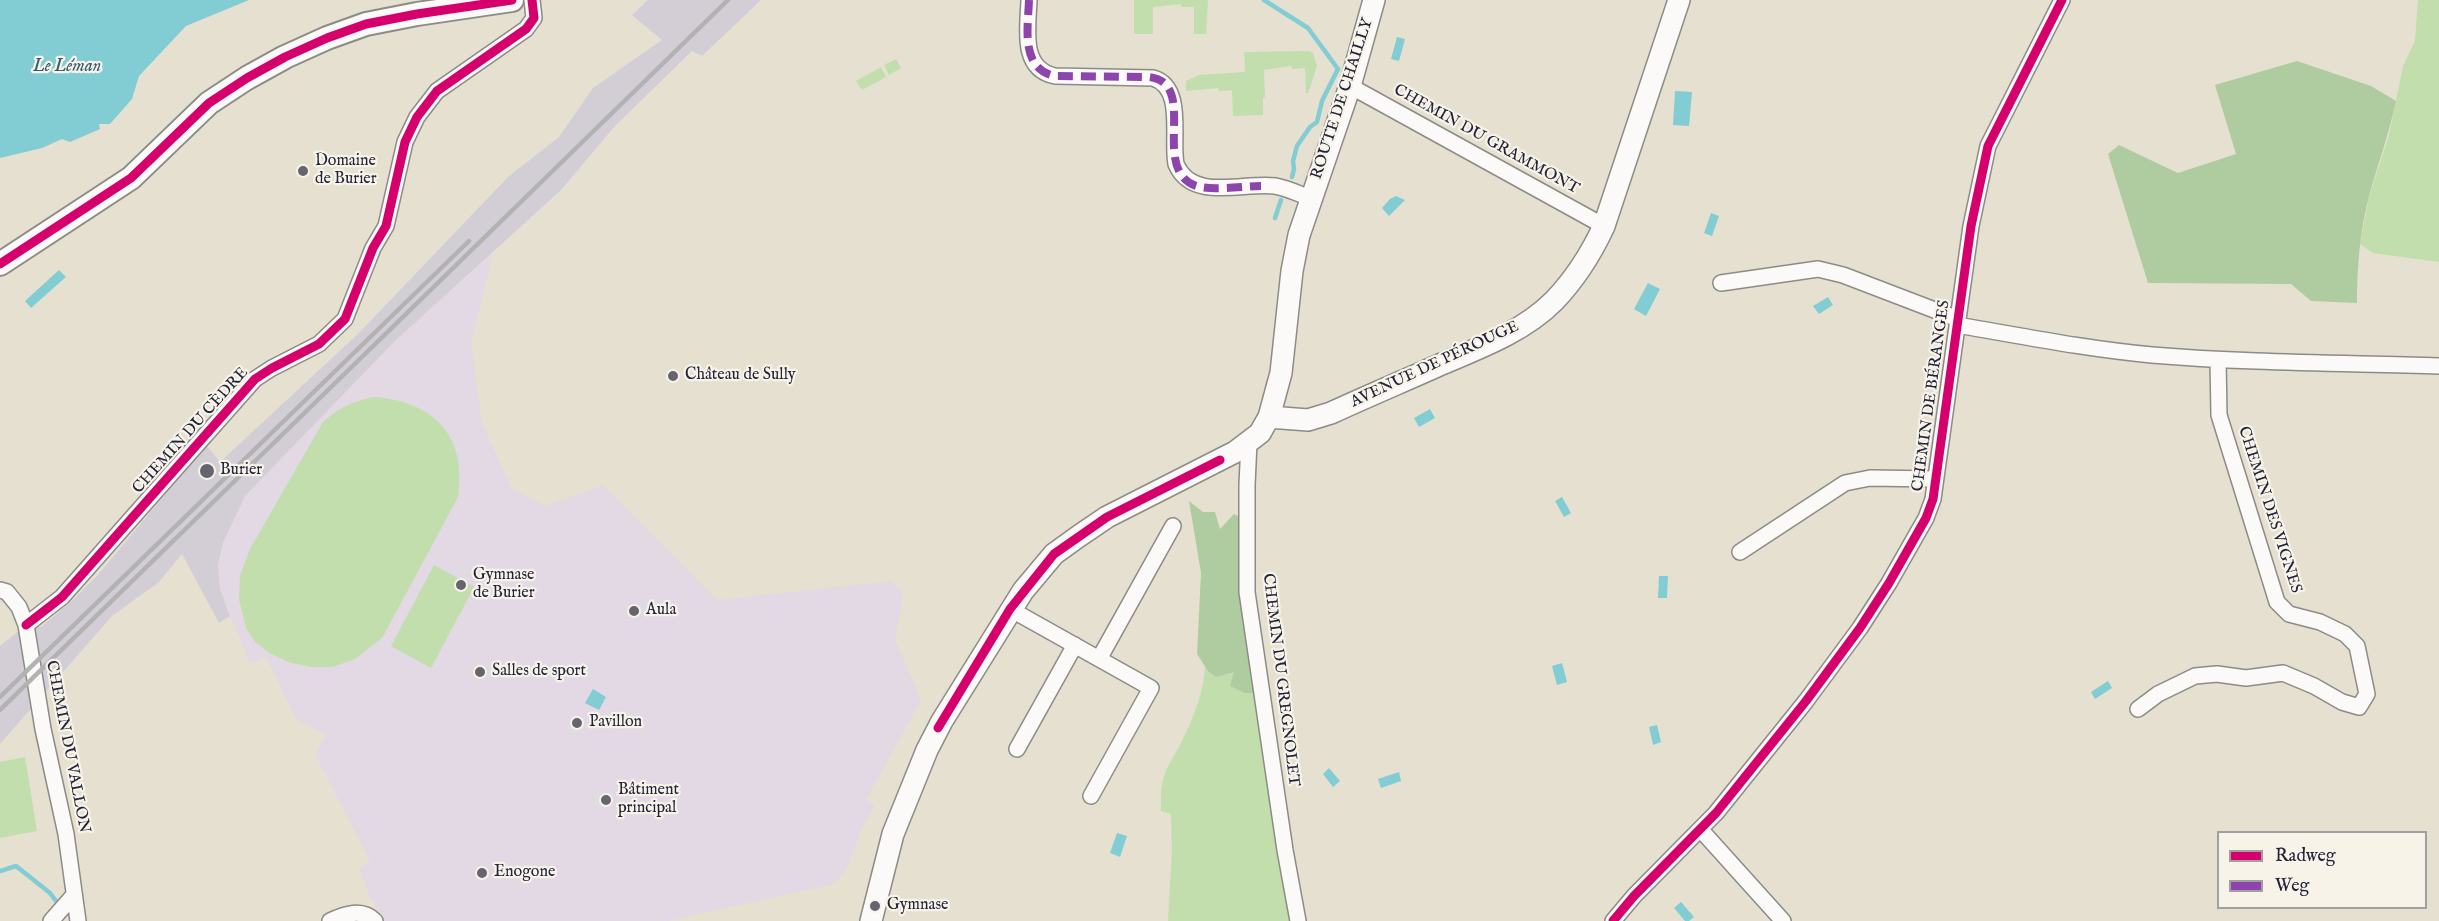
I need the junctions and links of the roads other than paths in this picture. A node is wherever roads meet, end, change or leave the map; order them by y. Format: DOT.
graph roads {
  1 [pos="512,0"];
  2 [pos="532,0"];
  3 [pos="1029,0"];
  4 [pos="1374,0"];
  5 [pos="1679,0"];
  6 [pos="2062,0"];
  7 [pos="1350,86"];
  8 [pos="1310,198"];
  9 [pos="1604,226"];
  10 [pos="0,264"];
  11 [pos="1721,283"];
  12 [pos="1958,322"];
  13 [pos="2218,360"];
  14 [pos="2439,366"];
  15 [pos="1269,417"];
  16 [pos="1249,442"];
  17 [pos="1935,479"];
  18 [pos="1173,526"];
  19 [pos="1740,552"];
  20 [pos="0,590"];
  21 [pos="1010,609"];
  22 [pos="26,625"];
  23 [pos="1075,645"];
  24 [pos="1099,659"];
  25 [pos="2138,710"];
  26 [pos="1017,750"];
  27 [pos="1091,796"];
  28 [pos="1701,830"];
  29 [pos="70,900"];
  30 [pos="52,920"];
  31 [pos="78,921"];
  32 [pos="330,921"];
  33 [pos="375,921"];
  34 [pos="871,921"];
  35 [pos="1298,921"];
  36 [pos="1613,921"];
  37 [pos="1783,921"];
  1 -- 10 [label="main road"];
  2 -- 22 [label="street, CHEMIN DU CÈDRE"];
  3 -- 8 [label="street, ROUTE DE CHAILLY"];
  4 -- 7 [label="street, ROUTE DE CHAILLY"];
  5 -- 9 [label="street, AVENUE DE PÉROUGE"];
  6 -- 12 [label="street, CHEMIN DE BÉRANGES"];
  7 -- 8 [label="street, ROUTE DE CHAILLY"];
  7 -- 9 [label="street, CHEMIN DU GRAMMONT"];
  8 -- 15 [label="street, ROUTE DE CHAILLY"];
  9 -- 15 [label="street, AVENUE DE PÉROUGE"];
  11 -- 12 [label="street"];
  12 -- 13 [label="street"];
  12 -- 17 [label="street, CHEMIN DE BÉRANGES"];
  13 -- 14 [label="street"];
  13 -- 25 [label="street, CHEMIN DES VIGNES"];
  15 -- 16 [label="street, ROUTE DE CHAILLY"];
  16 -- 21 [label="street, ROUTE DE CHAILLY"];
  16 -- 35 [label="street, CHEMIN DU GREGNOLET"];
  17 -- 19 [label="street"];
  17 -- 28 [label="street, CHEMIN DE BÉRANGES"];
  18 -- 24 [label="street"];
  20 -- 22 [label="street, CHEMIN DU VALLON"];
  21 -- 23 [label="street"];
  21 -- 34 [label="street, ROUTE DE CHAILLY"];
  22 -- 29 [label="street, CHEMIN DU VALLON"];
  23 -- 24 [label="street"];
  23 -- 26 [label="street"];
  24 -- 27 [label="street"];
  28 -- 36 [label="street, CHEMIN DE BÉRANGES"];
  28 -- 37 [label="street"];
  29 -- 30 [label="street"];
  29 -- 31 [label="street, CHEMIN DU VALLON"];
  32 -- 33 [label="street"];
}
